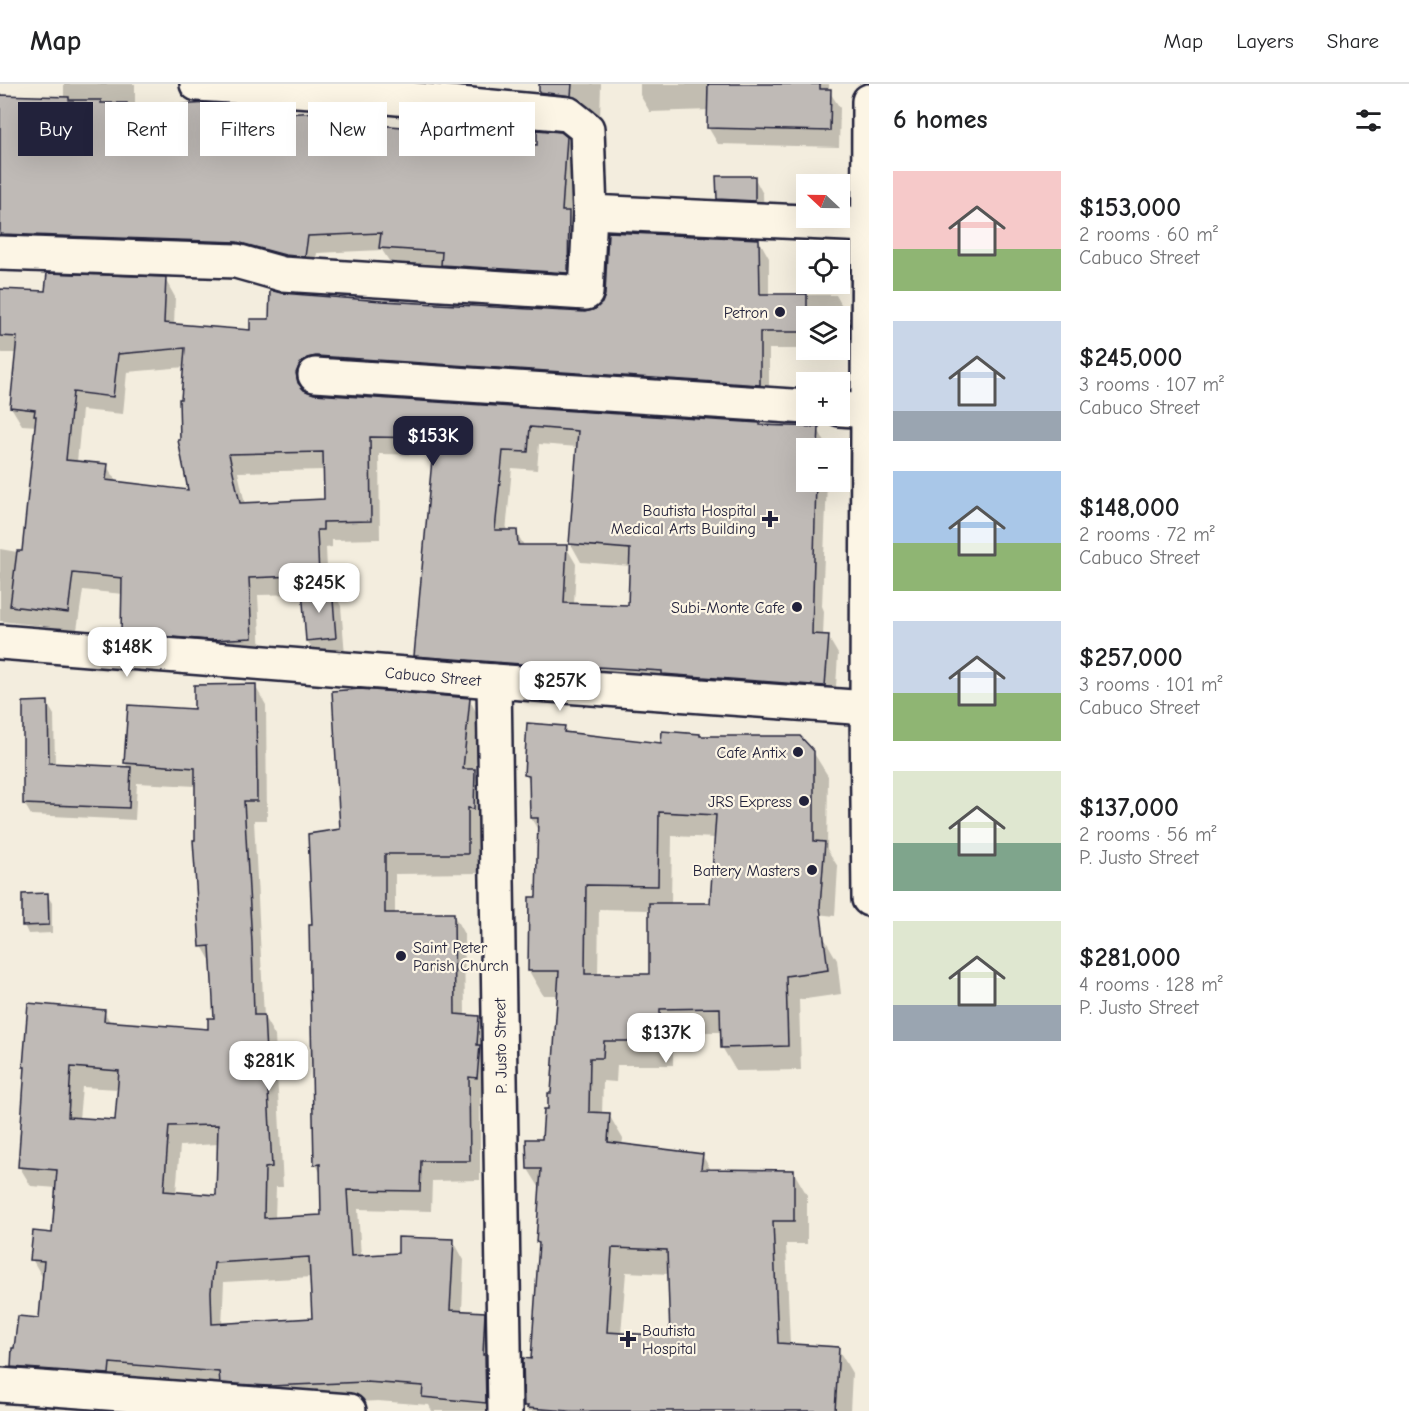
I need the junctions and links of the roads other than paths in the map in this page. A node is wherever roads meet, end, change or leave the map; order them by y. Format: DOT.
graph roads {
  1 [pos="197,84"];
  2 [pos="869,101"];
  3 [pos="590,212"];
  4 [pos="868,225"];
  5 [pos="0,253"];
  6 [pos="315,375"];
  7 [pos="796,406"];
  8 [pos="854,410"];
  9 [pos="868,449"];
  10 [pos="0,642"];
  11 [pos="494,681"];
  12 [pos="867,708"];
  13 [pos="869,899"];
  14 [pos="0,1384"];
  15 [pos="349,1411"];
  16 [pos="505,1411"];
  1 -- 3 [label="street"];
  2 -- 4 [label="street"];
  3 -- 4 [label="street"];
  3 -- 5 [label="street"];
  4 -- 8 [label="street"];
  6 -- 7 [label="street"];
  8 -- 9 [label="street"];
  9 -- 12 [label="street"];
  10 -- 11 [label="street, Cabuco Street"];
  11 -- 12 [label="street, Cabuco Street"];
  11 -- 16 [label="street, P. Justo Street"];
  12 -- 13 [label="street"];
  14 -- 15 [label="street"];
}
